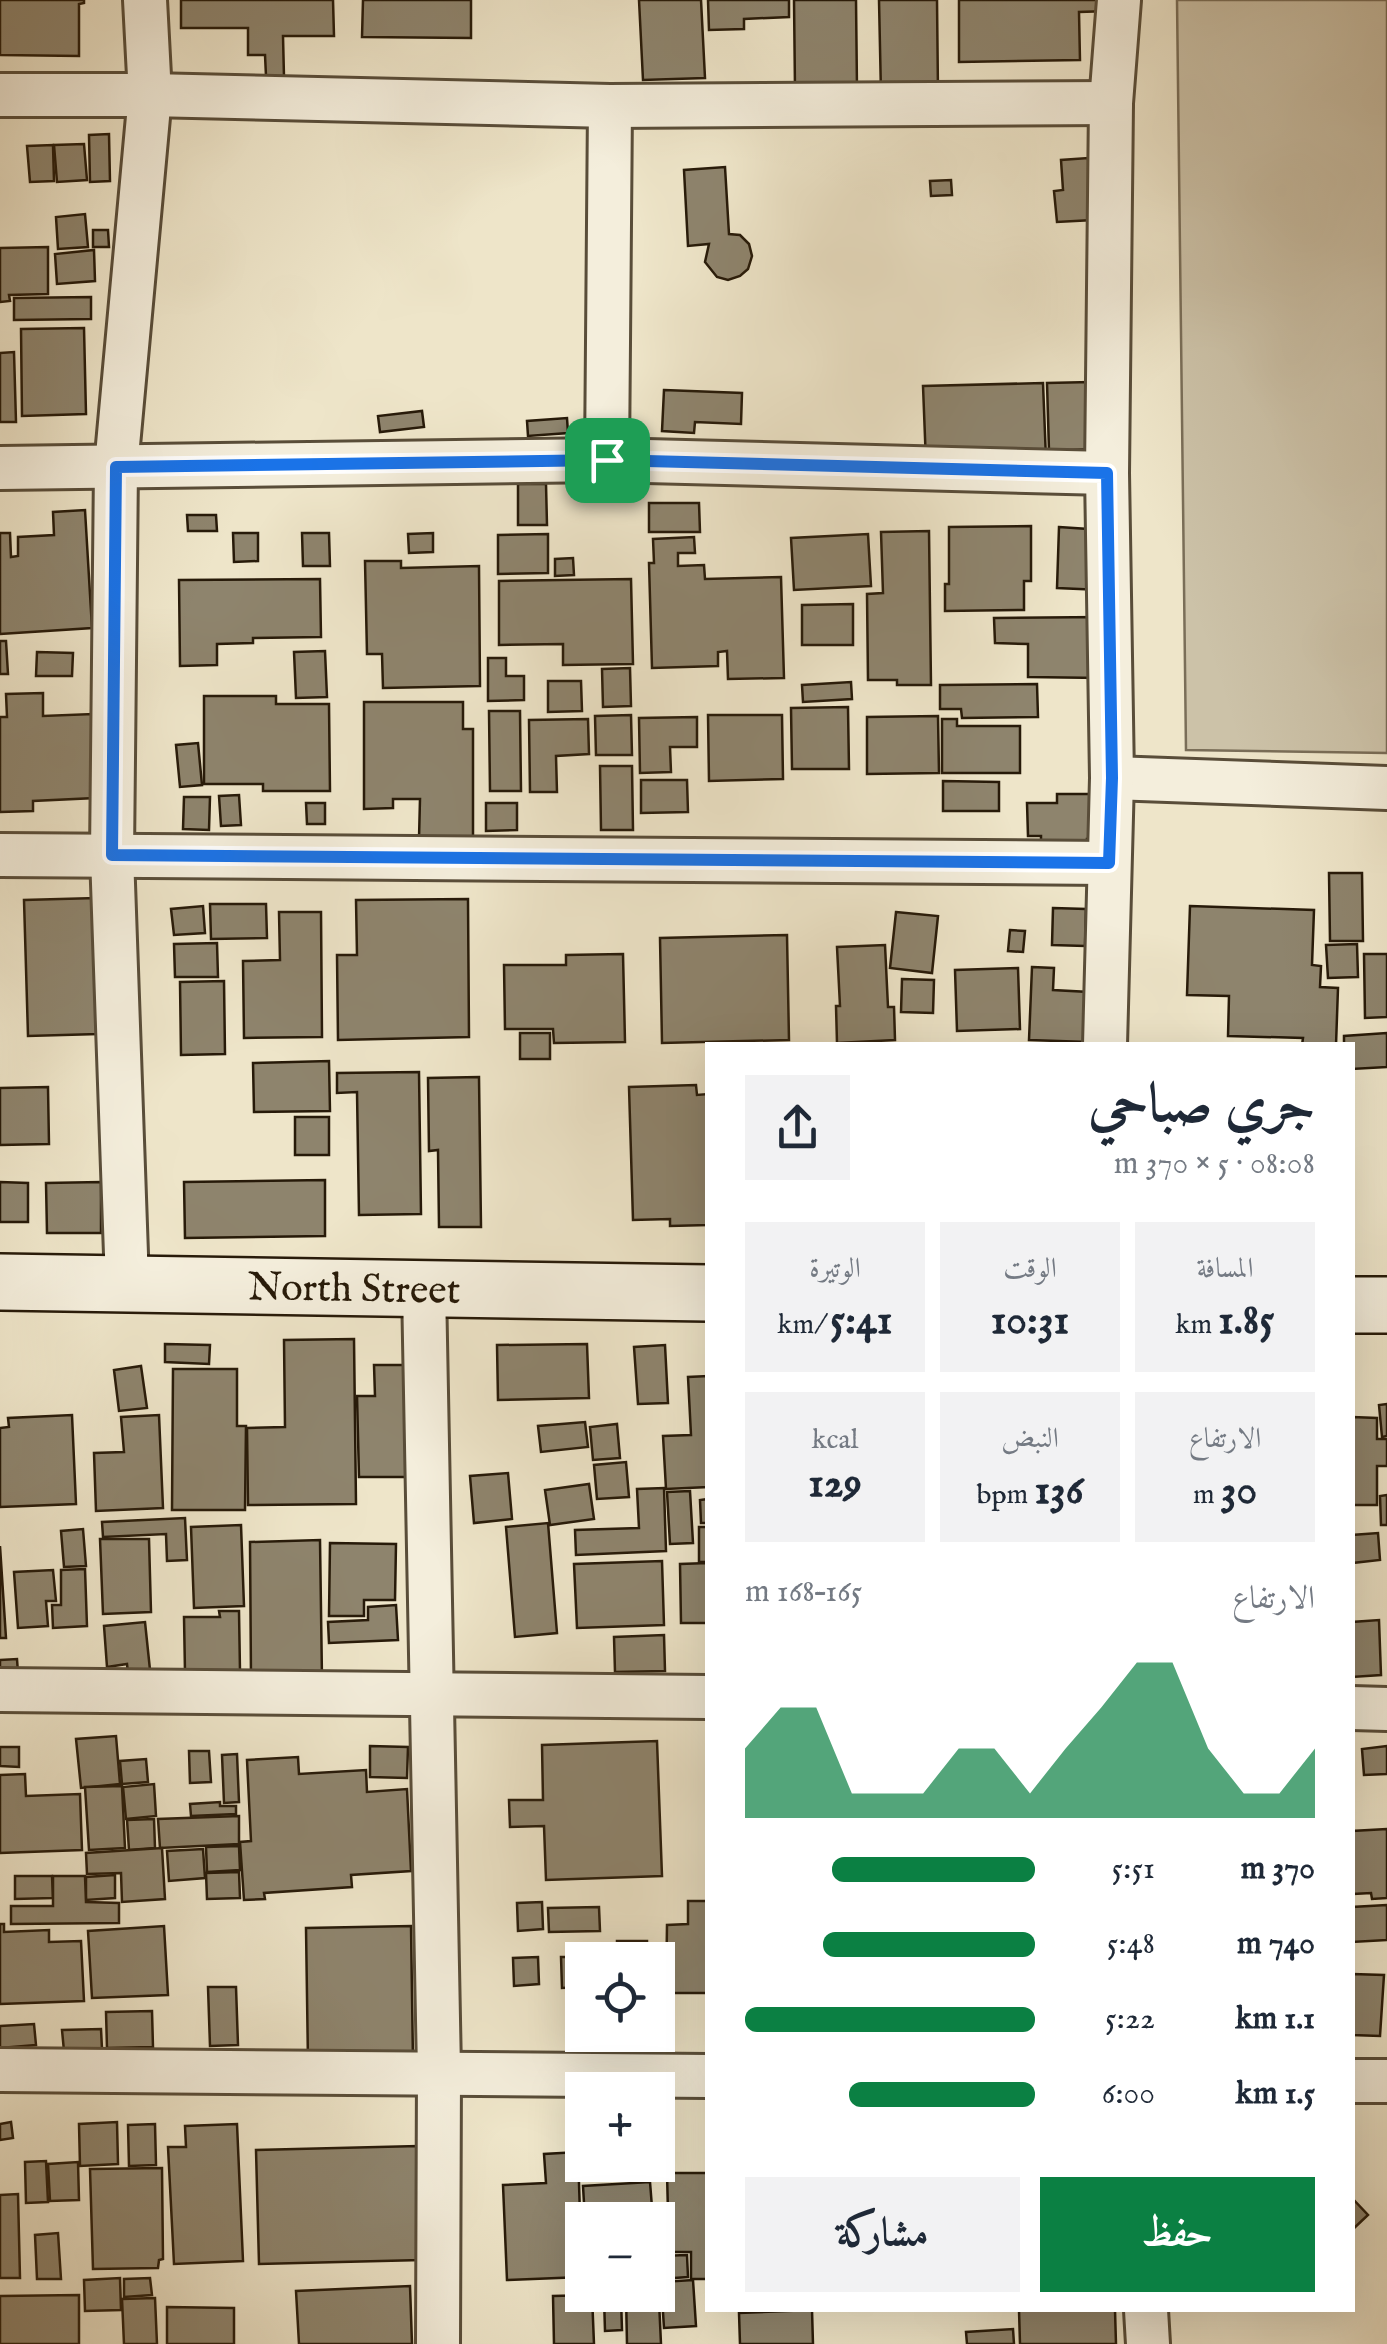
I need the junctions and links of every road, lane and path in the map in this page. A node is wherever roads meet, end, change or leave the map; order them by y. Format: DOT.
graph roads {
  1 [pos="145,0"];
  2 [pos="1119,0"];
  3 [pos="150,95"];
  4 [pos="0,96"];
  5 [pos="1111,102"];
  6 [pos="610,106"];
  7 [pos="607,460"];
  8 [pos="116,467"];
  9 [pos="0,468"];
  10 [pos="1107,473"];
  11 [pos="1112,778"];
  12 [pos="1387,788"];
  13 [pos="0,855"];
  14 [pos="112,855"];
  15 [pos="1109,863"];
  16 [pos="1105,1042"];
  17 [pos="0,1282"];
  18 [pos="127,1283"];
  19 [pos="424,1288"];
  20 [pos="705,1293"];
  21 [pos="1355,1304"];
  22 [pos="1387,1305"];
  23 [pos="0,1690"];
  24 [pos="432,1696"];
  25 [pos="705,1697"];
  26 [pos="1355,1708"];
  27 [pos="1387,1708"];
  28 [pos="0,2070"];
  29 [pos="438,2072"];
  30 [pos="705,2076"];
  31 [pos="1387,2081"];
  32 [pos="1355,2082"];
  33 [pos="1146,2312"];
  34 [pos="438,2344"];
  35 [pos="1148,2344"];
  1 -- 3 [label="street"];
  2 -- 5 [label="street"];
  3 -- 4 [label="street"];
  3 -- 6 [label="street"];
  3 -- 8 [label="street"];
  5 -- 6 [label="street"];
  5 -- 10 [label="street"];
  6 -- 7 [label="street"];
  7 -- 8 [label="street"];
  7 -- 10 [label="street"];
  8 -- 9 [label="street"];
  8 -- 14 [label="street"];
  10 -- 11 [label="street"];
  11 -- 12 [label="street"];
  11 -- 15 [label="street"];
  13 -- 14 [label="street"];
  14 -- 15 [label="street"];
  14 -- 18 [label="street"];
  15 -- 16 [label="street"];
  17 -- 18 [label="street, North Street"];
  18 -- 19 [label="street, North Street"];
  19 -- 20 [label="street, North Street"];
  19 -- 24 [label="street"];
  21 -- 22 [label="street"];
  23 -- 24 [label="street"];
  24 -- 25 [label="street"];
  24 -- 29 [label="street"];
  26 -- 27 [label="street"];
  28 -- 29 [label="street"];
  29 -- 30 [label="street"];
  29 -- 34 [label="street"];
  31 -- 32 [label="street"];
  33 -- 35 [label="street"];
}
